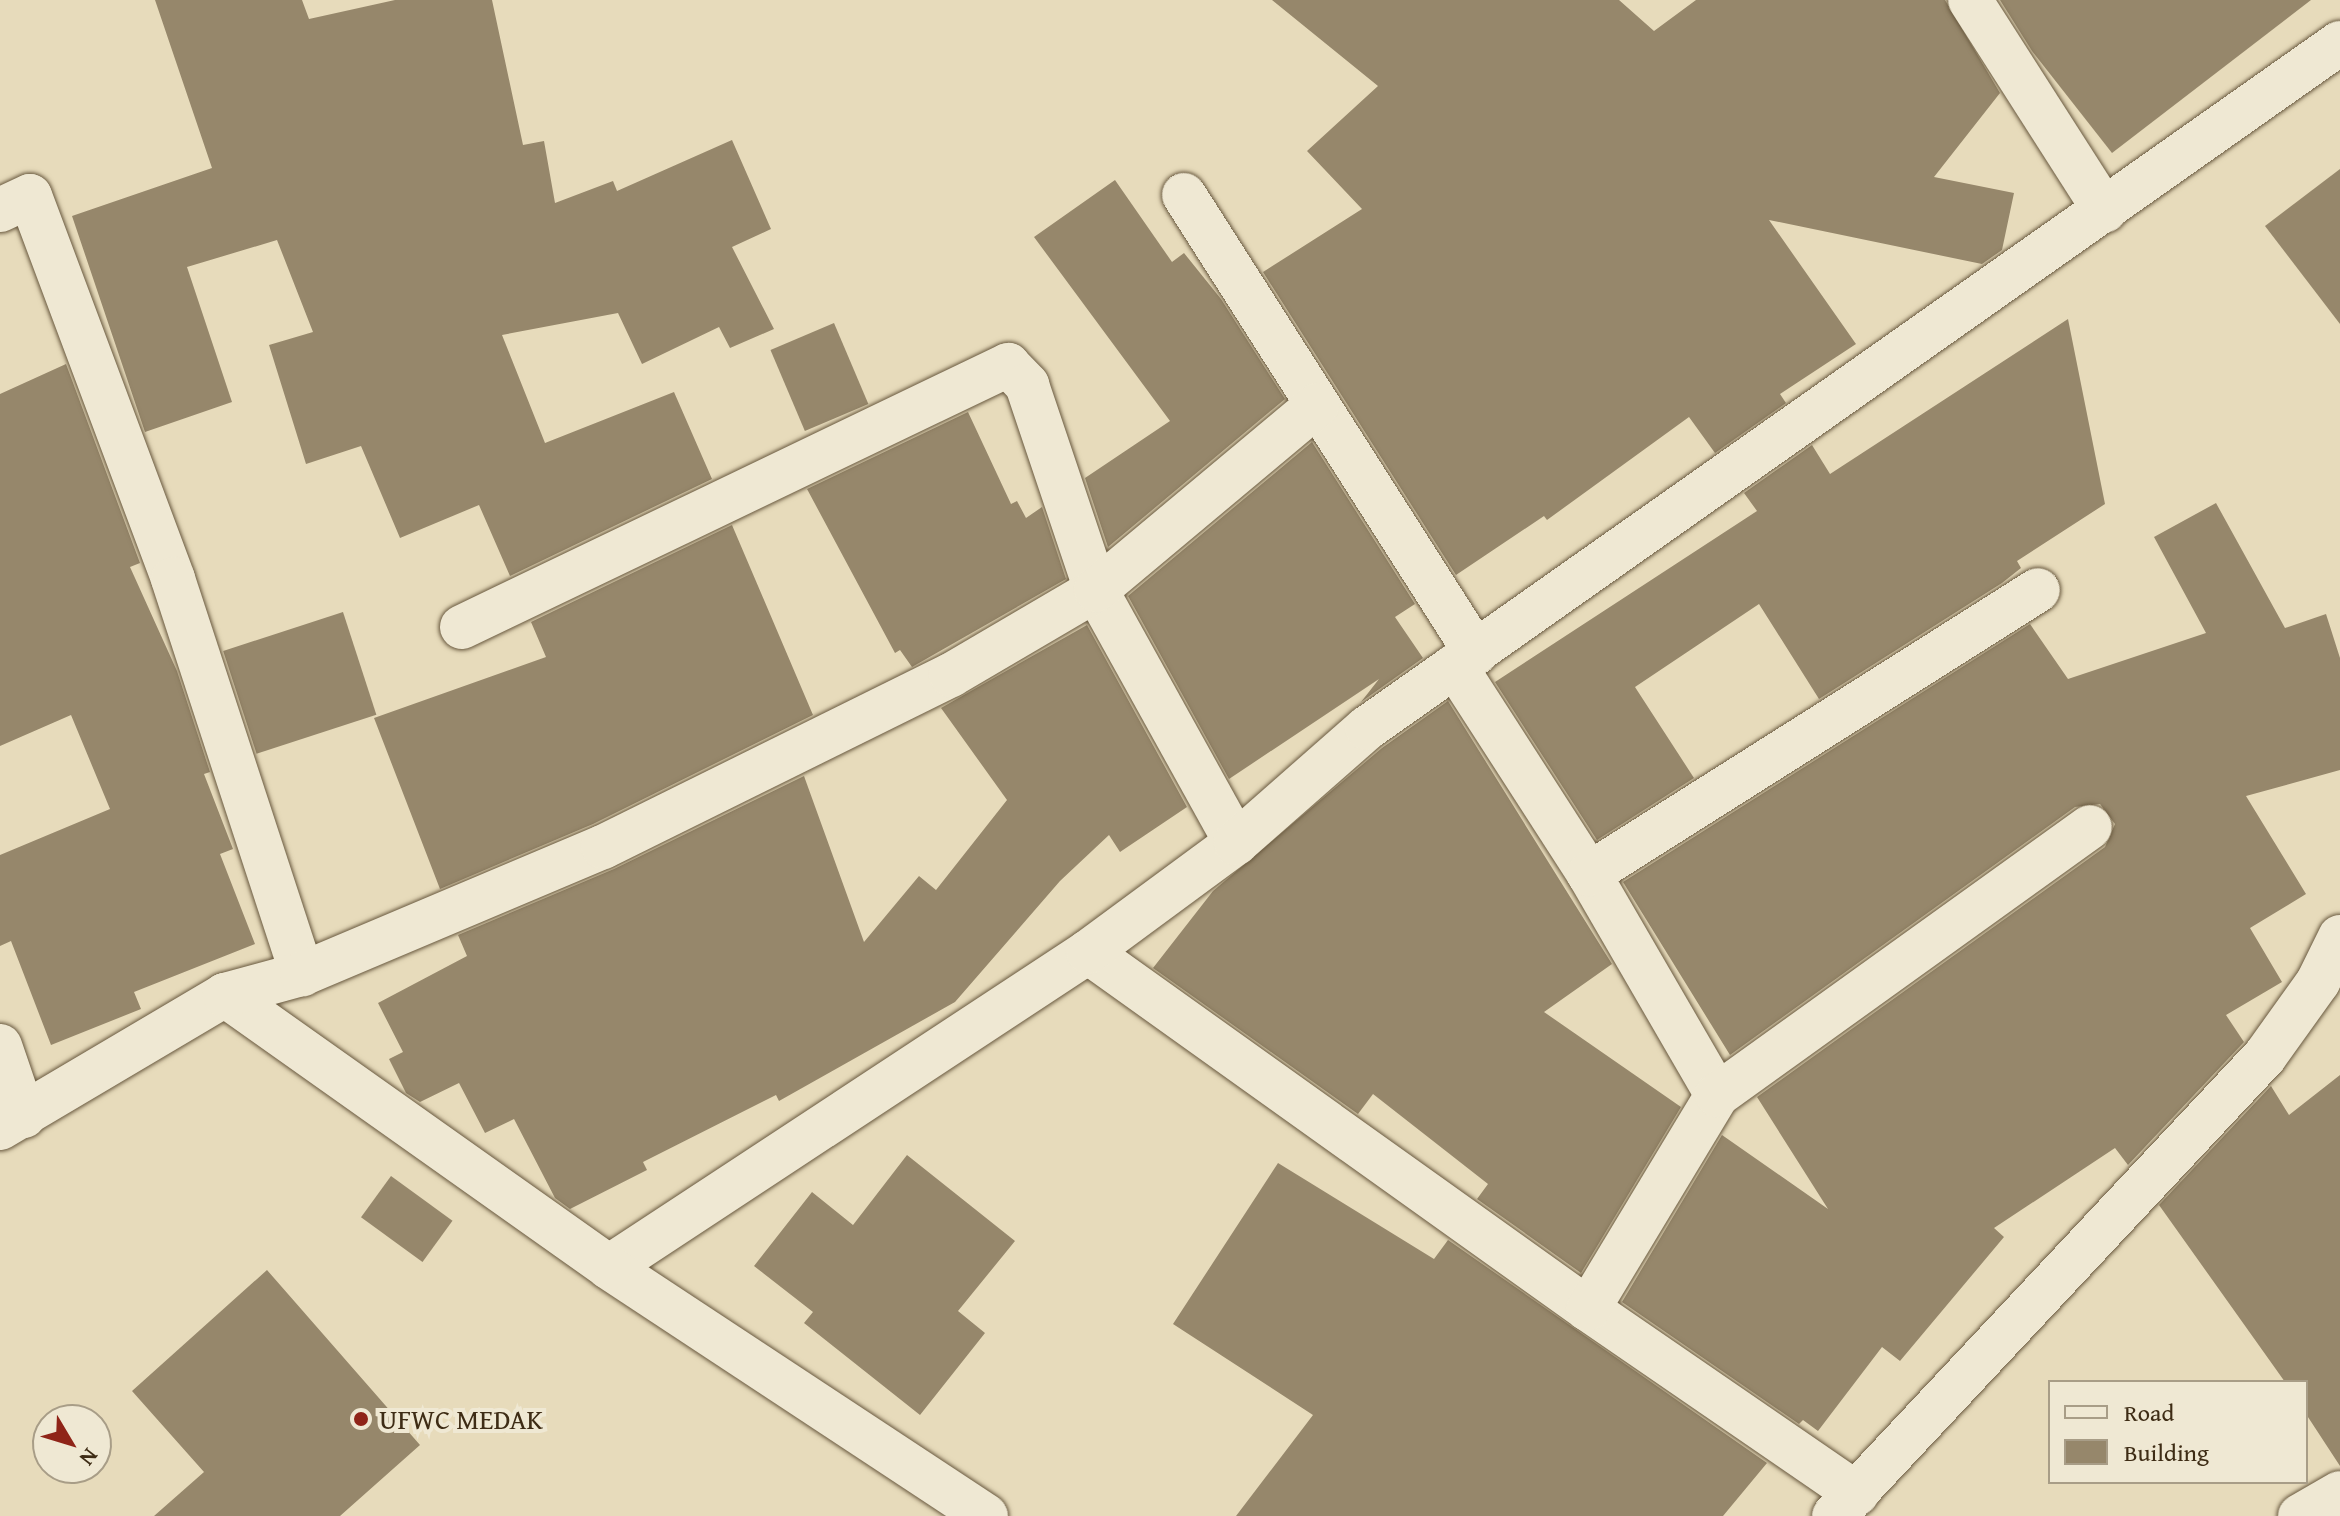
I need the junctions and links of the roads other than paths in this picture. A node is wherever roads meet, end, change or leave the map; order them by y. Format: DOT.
graph roads {
  1 [pos="1970,0"];
  2 [pos="2340,43"];
  3 [pos="1184,195"];
  4 [pos="0,210"];
  5 [pos="2105,211"];
  6 [pos="1317,405"];
  7 [pos="1096,590"];
  8 [pos="2038,590"];
  9 [pos="462,627"];
  10 [pos="1466,660"];
  11 [pos="2090,827"];
  12 [pos="1236,843"];
  13 [pos="1589,874"];
  14 [pos="2340,937"];
  15 [pos="1088,952"];
  16 [pos="302,974"];
  17 [pos="225,995"];
  18 [pos="0,1046"];
  19 [pos="1717,1095"];
  20 [pos="12,1122"];
  21 [pos="609,1267"];
  22 [pos="1588,1309"];
  23 [pos="2340,1493"];
  24 [pos="1845,1505"];
  25 [pos="986,1516"];
  26 [pos="2300,1516"];
  1 -- 5 [label="street"];
  2 -- 5 [label="street"];
  3 -- 6 [label="street"];
  4 -- 16 [label="street"];
  5 -- 10 [label="street"];
  6 -- 7 [label="street"];
  6 -- 10 [label="street"];
  7 -- 9 [label="street"];
  7 -- 12 [label="street"];
  7 -- 16 [label="street"];
  8 -- 13 [label="street"];
  10 -- 12 [label="street"];
  10 -- 13 [label="street"];
  11 -- 19 [label="street"];
  12 -- 15 [label="street"];
  13 -- 19 [label="street"];
  14 -- 24 [label="street"];
  15 -- 21 [label="street"];
  15 -- 22 [label="street"];
  16 -- 17 [label="street"];
  17 -- 20 [label="street"];
  17 -- 21 [label="street"];
  18 -- 20 [label="street"];
  19 -- 22 [label="street"];
  21 -- 25 [label="street"];
  22 -- 24 [label="street"];
  23 -- 26 [label="street"];
}
